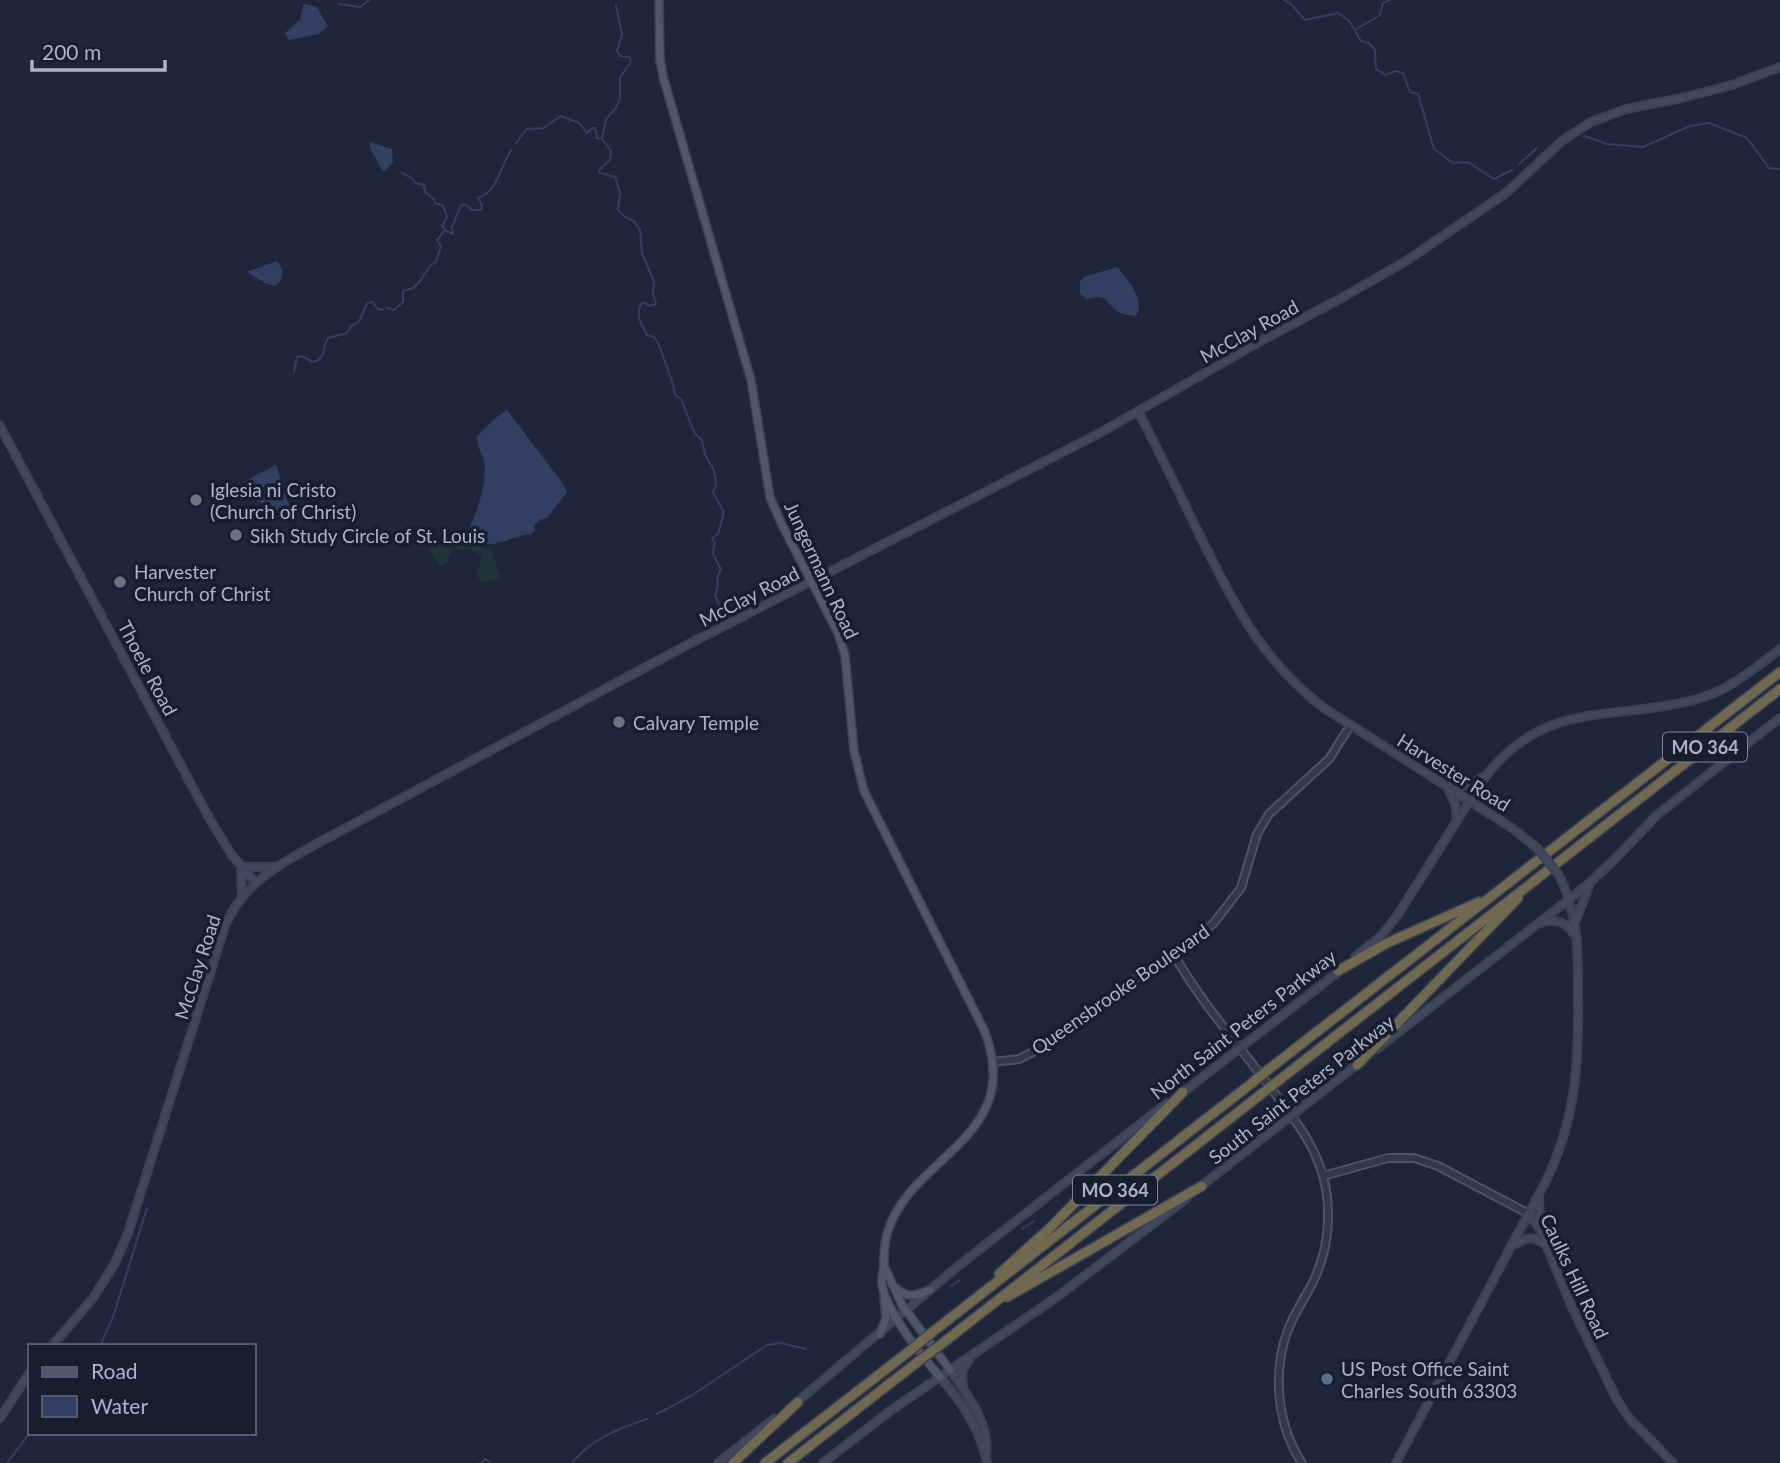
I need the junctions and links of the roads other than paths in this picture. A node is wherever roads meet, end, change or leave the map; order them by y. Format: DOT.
graph roads {
  1 [pos="659,0"];
  2 [pos="1780,67"];
  3 [pos="1138,411"];
  4 [pos="0,426"];
  5 [pos="812,582"];
  6 [pos="1780,649"];
  7 [pos="1780,672"];
  8 [pos="1780,689"];
  9 [pos="1780,718"];
  10 [pos="1350,726"];
  11 [pos="1488,774"];
  12 [pos="1447,787"];
  13 [pos="1470,802"];
  14 [pos="1457,821"];
  15 [pos="241,867"];
  16 [pos="275,867"];
  17 [pos="255,882"];
  18 [pos="1532,883"];
  19 [pos="1590,883"];
  20 [pos="1496,893"];
  21 [pos="242,897"];
  22 [pos="1570,898"];
  23 [pos="1576,920"];
  24 [pos="1534,926"];
  25 [pos="1578,940"];
  26 [pos="1173,953"];
  27 [pos="1338,971"];
  28 [pos="1240,1048"];
  29 [pos="993,1062"];
  30 [pos="1357,1065"];
  31 [pos="1183,1092"];
  32 [pos="1292,1117"];
  33 [pos="1323,1176"];
  34 [pos="1202,1186"];
  35 [pos="1538,1196"];
  36 [pos="1529,1214"];
  37 [pos="1542,1234"];
  38 [pos="1546,1245"];
  39 [pos="1510,1251"];
  40 [pos="884,1266"];
  41 [pos="892,1284"];
  42 [pos="930,1290"];
  43 [pos="885,1293"];
  44 [pos="979,1296"];
  45 [pos="993,1304"];
  46 [pos="906,1311"];
  47 [pos="897,1319"];
  48 [pos="880,1334"];
  49 [pos="54,1344"];
  50 [pos="971,1356"];
  51 [pos="950,1370"];
  52 [pos="28,1375"];
  53 [pos="940,1377"];
  54 [pos="964,1390"];
  55 [pos="798,1402"];
  56 [pos="0,1418"];
  57 [pos="824,1435"];
  58 [pos="986,1455"];
  59 [pos="718,1463"];
  60 [pos="733,1463"];
  61 [pos="765,1463"];
  62 [pos="788,1463"];
  63 [pos="798,1463"];
  64 [pos="823,1463"];
  65 [pos="987,1463"];
  66 [pos="1302,1463"];
  67 [pos="1396,1463"];
  68 [pos="1673,1463"];
  1 -- 5 [label="main road, Jungermann Road"];
  2 -- 3 [label="main road, McClay Road"];
  3 -- 5 [label="main road, McClay Road"];
  3 -- 10 [label="main road, Harvester Road"];
  4 -- 15 [label="main road, Thoele Road"];
  5 -- 16 [label="main road, McClay Road"];
  5 -- 29 [label="main road, Jungermann Road"];
  6 -- 11 [label="main road, North Saint Peters Parkway"];
  7 -- 20 [label="highway, MO 364"];
  8 -- 18 [label="highway, MO 364"];
  9 -- 19 [label="main road, South Saint Peters Parkway"];
  10 -- 12 [label="main road, Harvester Road"];
  10 -- 26 [label="street, Queensbrooke Boulevard"];
  11 -- 12 [label="main road"];
  11 -- 13 [label="main road, North Saint Peters Parkway"];
  12 -- 13 [label="main road, Harvester Road"];
  12 -- 14 [label="main road"];
  13 -- 14 [label="main road, North Saint Peters Parkway"];
  13 -- 22 [label="main road, Harvester Road, bridge"];
  14 -- 27 [label="main road, North Saint Peters Parkway"];
  15 -- 16 [label="main road"];
  15 -- 17 [label="main road, Thoele Road"];
  15 -- 21 [label="main road"];
  16 -- 17 [label="main road, McClay Road"];
  17 -- 21 [label="main road, McClay Road"];
  18 -- 30 [label="highway"];
  18 -- 45 [label="highway, MO 364, bridge"];
  19 -- 22 [label="main road, South Saint Peters Parkway"];
  19 -- 23 [label="main road"];
  20 -- 27 [label="highway"];
  20 -- 44 [label="highway, MO 364, bridge"];
  21 -- 49 [label="main road, McClay Road"];
  22 -- 23 [label="main road, Harvester Road"];
  22 -- 24 [label="main road, South Saint Peters Parkway"];
  23 -- 25 [label="main road, Harvester Road"];
  24 -- 25 [label="main road"];
  24 -- 30 [label="main road, South Saint Peters Parkway"];
  25 -- 35 [label="main road, Harvester Road"];
  26 -- 28 [label="street"];
  26 -- 29 [label="street, Queensbrooke Boulevard"];
  27 -- 28 [label="main road, North Saint Peters Parkway"];
  28 -- 31 [label="main road, North Saint Peters Parkway"];
  28 -- 32 [label="street"];
  29 -- 40 [label="main road, Jungermann Road"];
  30 -- 32 [label="main road, South Saint Peters Parkway"];
  31 -- 42 [label="main road, North Saint Peters Parkway"];
  31 -- 44 [label="highway"];
  32 -- 33 [label="street"];
  32 -- 34 [label="main road, South Saint Peters Parkway"];
  33 -- 36 [label="street, Caulks Hill Road"];
  33 -- 66 [label="street"];
  34 -- 45 [label="highway"];
  34 -- 50 [label="main road, South Saint Peters Parkway"];
  35 -- 36 [label="main road, Harvester Road"];
  35 -- 37 [label="main road"];
  36 -- 37 [label="main road, Caulks Hill Road"];
  36 -- 39 [label="main road, Harvester Road"];
  37 -- 38 [label="main road, Caulks Hill Road"];
  38 -- 39 [label="main road"];
  38 -- 68 [label="main road, Caulks Hill Road"];
  39 -- 67 [label="main road, Harvester Road"];
  40 -- 41 [label="main road, Jungermann Road"];
  40 -- 43 [label="main road, Jungermann Road"];
  41 -- 42 [label="main road"];
  41 -- 46 [label="main road, Jungermann Road"];
  42 -- 46 [label="main road, North Saint Peters Parkway"];
  43 -- 47 [label="main road, Jungermann Road"];
  43 -- 48 [label="main road"];
  44 -- 61 [label="highway, MO 364, bridge"];
  45 -- 57 [label="highway, MO 364, bridge"];
  46 -- 47 [label="main road, North Saint Peters Parkway"];
  46 -- 51 [label="main road, Jungermann Road"];
  47 -- 48 [label="main road, North Saint Peters Parkway"];
  47 -- 53 [label="main road, Jungermann Road"];
  48 -- 55 [label="main road, North Saint Peters Parkway"];
  50 -- 51 [label="main road, South Saint Peters Parkway"];
  50 -- 54 [label="main road"];
  51 -- 53 [label="main road, South Saint Peters Parkway"];
  51 -- 54 [label="main road, Jungermann Road"];
  52 -- 56 [label="main road"];
  53 -- 58 [label="main road, Jungermann Road"];
  53 -- 64 [label="main road, South Saint Peters Parkway"];
  54 -- 58 [label="main road, Jungermann Road"];
  55 -- 59 [label="main road, North Saint Peters Parkway"];
  55 -- 60 [label="highway"];
  57 -- 62 [label="highway, MO 364"];
  57 -- 63 [label="highway"];
  58 -- 65 [label="main road, Jungermann Road"];
}
